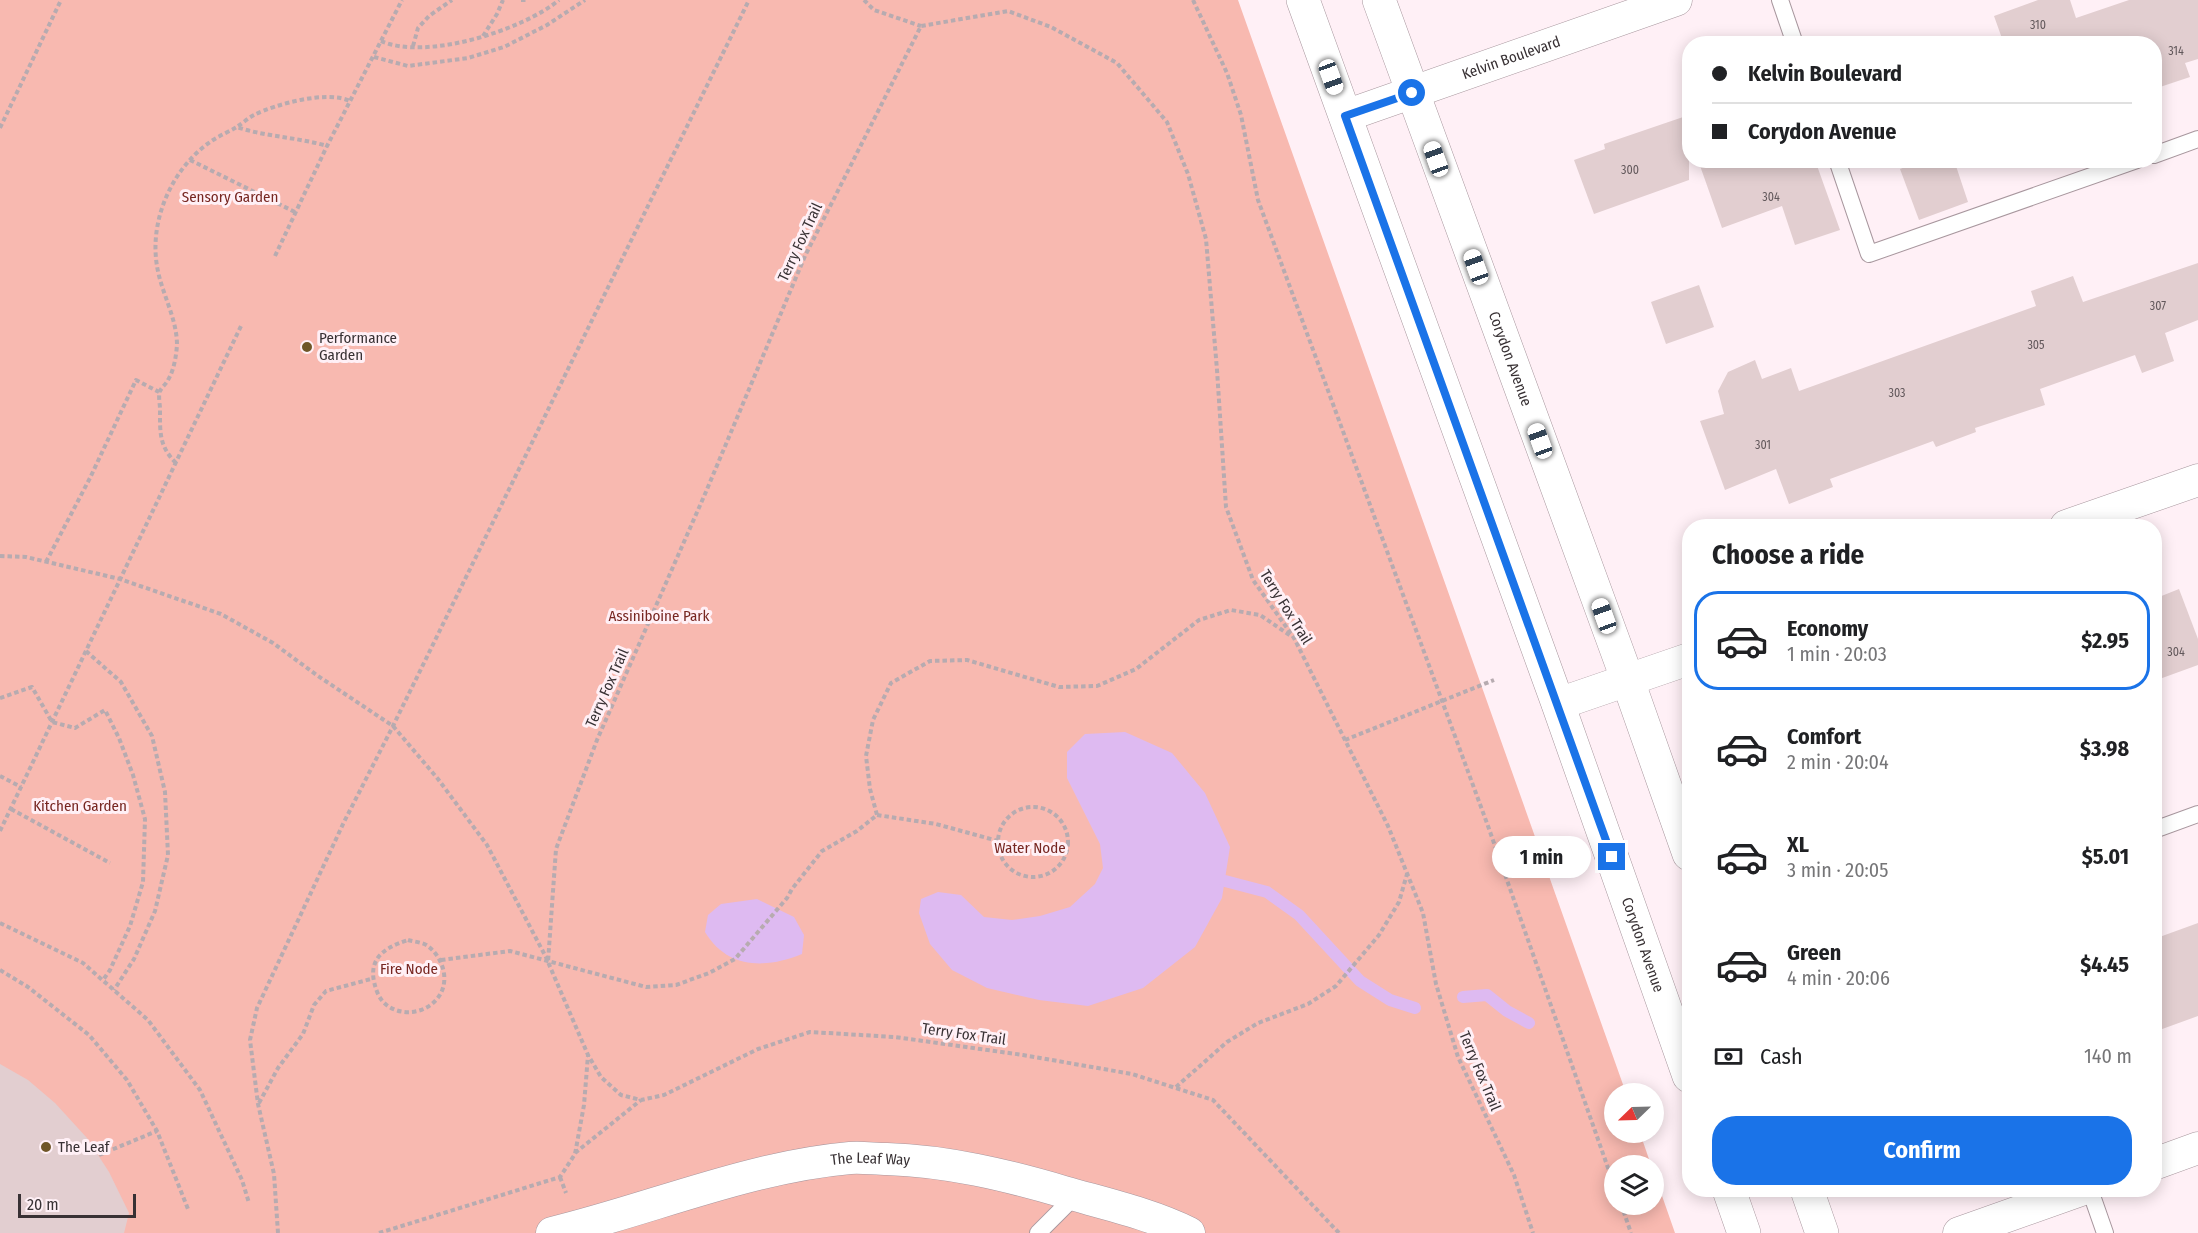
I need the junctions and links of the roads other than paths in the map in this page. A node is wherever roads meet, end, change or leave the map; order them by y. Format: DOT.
graph roads {
  1 [pos="1303,0"];
  2 [pos="1379,0"];
  3 [pos="1676,0"];
  4 [pos="1780,0"];
  5 [pos="1793,36"];
  6 [pos="1412,93"];
  7 [pos="1345,116"];
  8 [pos="2198,139"];
  9 [pos="2162,152"];
  10 [pos="1840,168"];
  11 [pos="2114,168"];
  12 [pos="2198,480"];
  13 [pos="2086,519"];
  14 [pos="1682,662"];
  15 [pos="1628,681"];
  16 [pos="1558,704"];
  17 [pos="2198,814"];
  18 [pos="2162,827"];
  19 [pos="1682,834"];
  20 [pos="1682,1056"];
  21 [pos="2198,1148"];
  22 [pos="2162,1161"];
  23 [pos="1076,1196"];
  24 [pos="1731,1197"];
  25 [pos="1809,1197"];
  26 [pos="2061,1197"];
  27 [pos="2092,1197"];
  28 [pos="552,1233"];
  29 [pos="1038,1233"];
  30 [pos="1190,1233"];
  31 [pos="1744,1233"];
  32 [pos="1822,1233"];
  33 [pos="1959,1233"];
  34 [pos="2105,1233"];
  1 -- 7 [label="main road, Corydon Avenue"];
  2 -- 6 [label="main road, Corydon Avenue"];
  3 -- 6 [label="street, Kelvin Boulevard"];
  4 -- 5 [label="lane"];
  6 -- 7 [label="street, Kelvin Boulevard"];
  6 -- 15 [label="main road, Corydon Avenue"];
  7 -- 16 [label="main road, Corydon Avenue"];
  8 -- 9 [label="lane"];
  10 -- 11 [label="lane"];
  12 -- 13 [label="street"];
  14 -- 15 [label="street"];
  15 -- 16 [label="street"];
  15 -- 19 [label="main road, Corydon Avenue"];
  16 -- 20 [label="main road, Corydon Avenue"];
  17 -- 18 [label="lane"];
  21 -- 22 [label="street"];
  23 -- 28 [label="street, The Leaf Way"];
  23 -- 29 [label="lane"];
  23 -- 30 [label="street, The Leaf Way"];
  24 -- 31 [label="main road"];
  25 -- 32 [label="main road"];
  26 -- 33 [label="street"];
  27 -- 34 [label="lane"];
}
